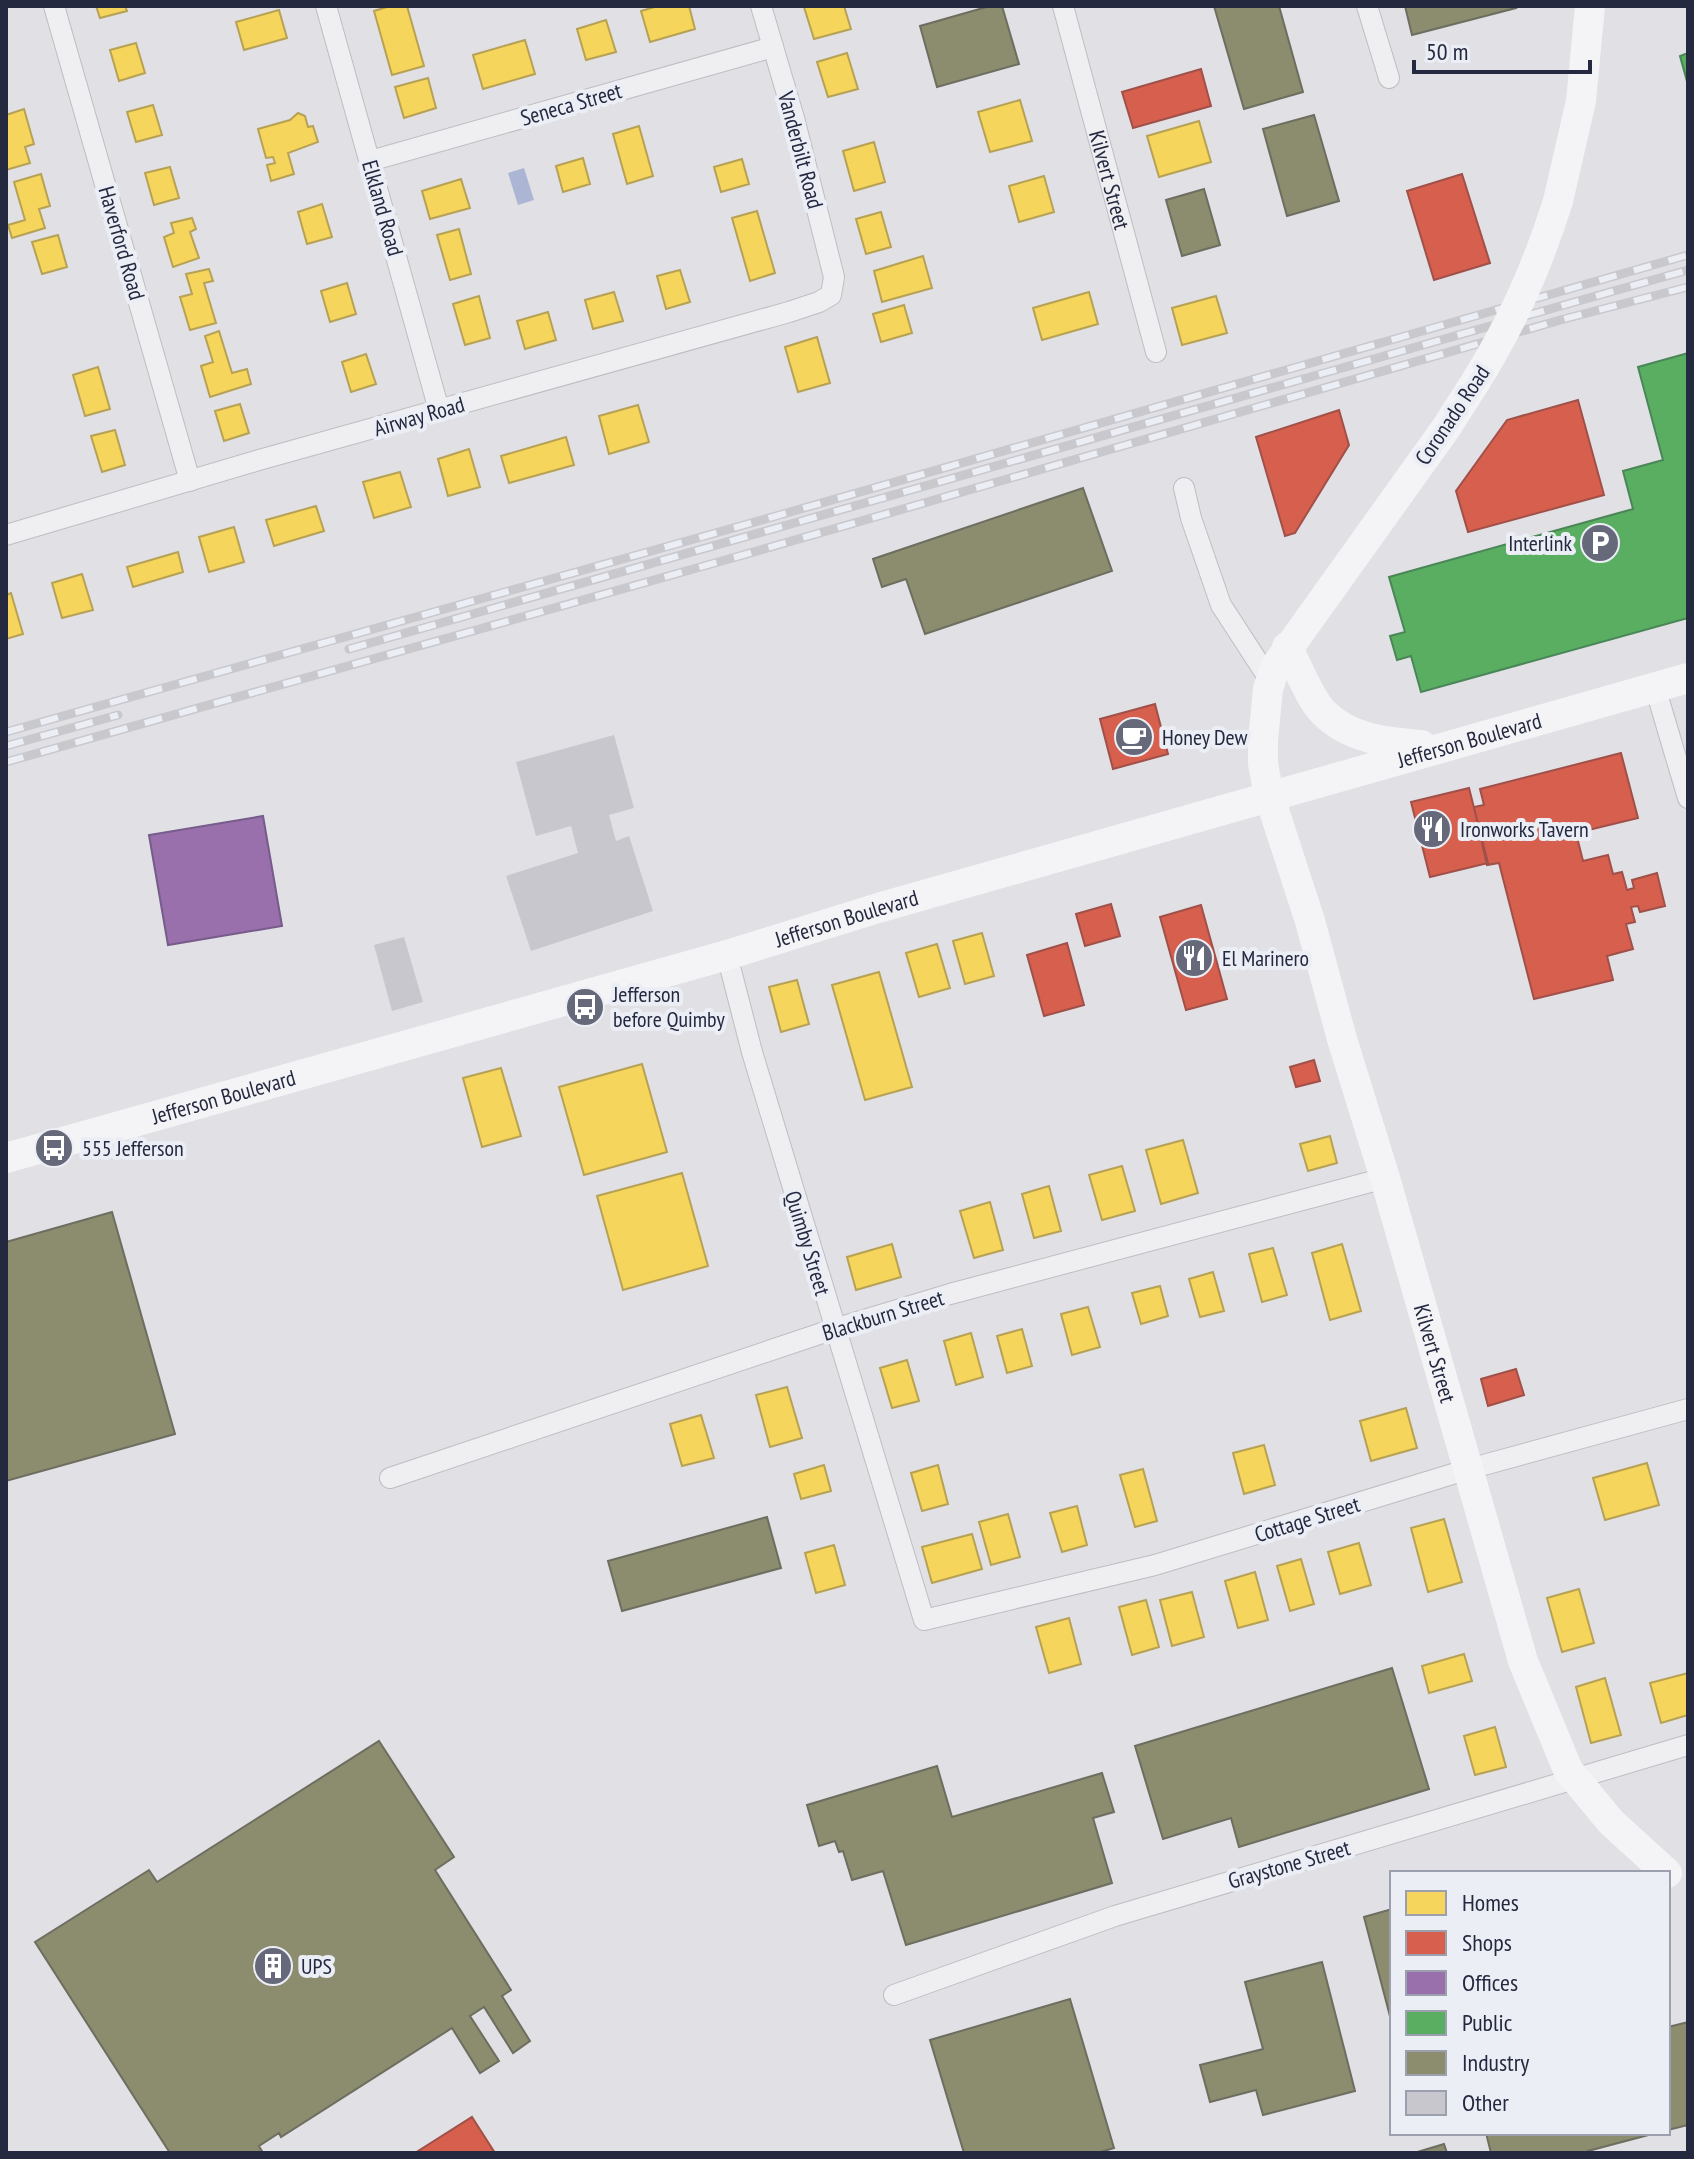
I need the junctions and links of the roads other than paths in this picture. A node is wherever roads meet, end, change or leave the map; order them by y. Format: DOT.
graph roads {
  1 [pos="54,6"];
  2 [pos="326,6"];
  3 [pos="761,6"];
  4 [pos="1063,6"];
  5 [pos="1367,6"];
  6 [pos="1590,6"];
  7 [pos="773,47"];
  8 [pos="1389,78"];
  9 [pos="370,161"];
  10 [pos="831,295"];
  11 [pos="1156,352"];
  12 [pos="439,410"];
  13 [pos="190,481"];
  14 [pos="1184,488"];
  15 [pos="6,535"];
  16 [pos="1287,647"];
  17 [pos="1688,678"];
  18 [pos="1271,682"];
  19 [pos="1655,687"];
  20 [pos="1439,747"];
  21 [pos="1269,795"];
  22 [pos="1688,798"];
  23 [pos="727,955"];
  24 [pos="6,1158"];
  25 [pos="1385,1178"];
  26 [pos="834,1329"];
  27 [pos="1688,1409"];
  28 [pos="1469,1469"];
  29 [pos="390,1478"];
  30 [pos="924,1620"];
  31 [pos="1688,1745"];
  32 [pos="1575,1779"];
  33 [pos="1666,1871"];
  34 [pos="1670,1874"];
  35 [pos="1688,1888"];
  36 [pos="894,1995"];
  1 -- 13 [label="street, Haverford Road"];
  2 -- 9 [label="street, Elkland Road"];
  3 -- 7 [label="street, Vanderbilt Road"];
  4 -- 11 [label="street, Kilvert Street"];
  5 -- 8 [label="street"];
  6 -- 16 [label="street, Coronado Road, bridge"];
  7 -- 9 [label="street, Seneca Street"];
  7 -- 10 [label="street, Vanderbilt Road"];
  9 -- 12 [label="street, Elkland Road"];
  10 -- 12 [label="street, Airway Road"];
  12 -- 13 [label="street, Airway Road"];
  13 -- 15 [label="street, Airway Road"];
  14 -- 18 [label="street"];
  16 -- 18 [label="street, Coronado Road"];
  16 -- 20 [label="street"];
  17 -- 19 [label="street, Jefferson Boulevard"];
  18 -- 21 [label="street, Coronado Road"];
  19 -- 20 [label="street, Jefferson Boulevard"];
  19 -- 22 [label="street"];
  20 -- 21 [label="street, Jefferson Boulevard"];
  21 -- 23 [label="street, Jefferson Boulevard"];
  21 -- 25 [label="street, Kilvert Street"];
  23 -- 24 [label="street, Jefferson Boulevard"];
  23 -- 26 [label="street, Quimby Street"];
  25 -- 26 [label="street, Blackburn Street"];
  25 -- 28 [label="street, Kilvert Street"];
  26 -- 29 [label="street, Blackburn Street"];
  26 -- 30 [label="street, Quimby Street"];
  27 -- 28 [label="street, Cottage Street"];
  28 -- 30 [label="street, Cottage Street"];
  28 -- 32 [label="street, Kilvert Street"];
  31 -- 32 [label="street, Graystone Street"];
  32 -- 33 [label="street, Kilvert Street"];
  32 -- 36 [label="street, Graystone Street"];
  34 -- 35 [label="street, Kilvert Street"];
}
